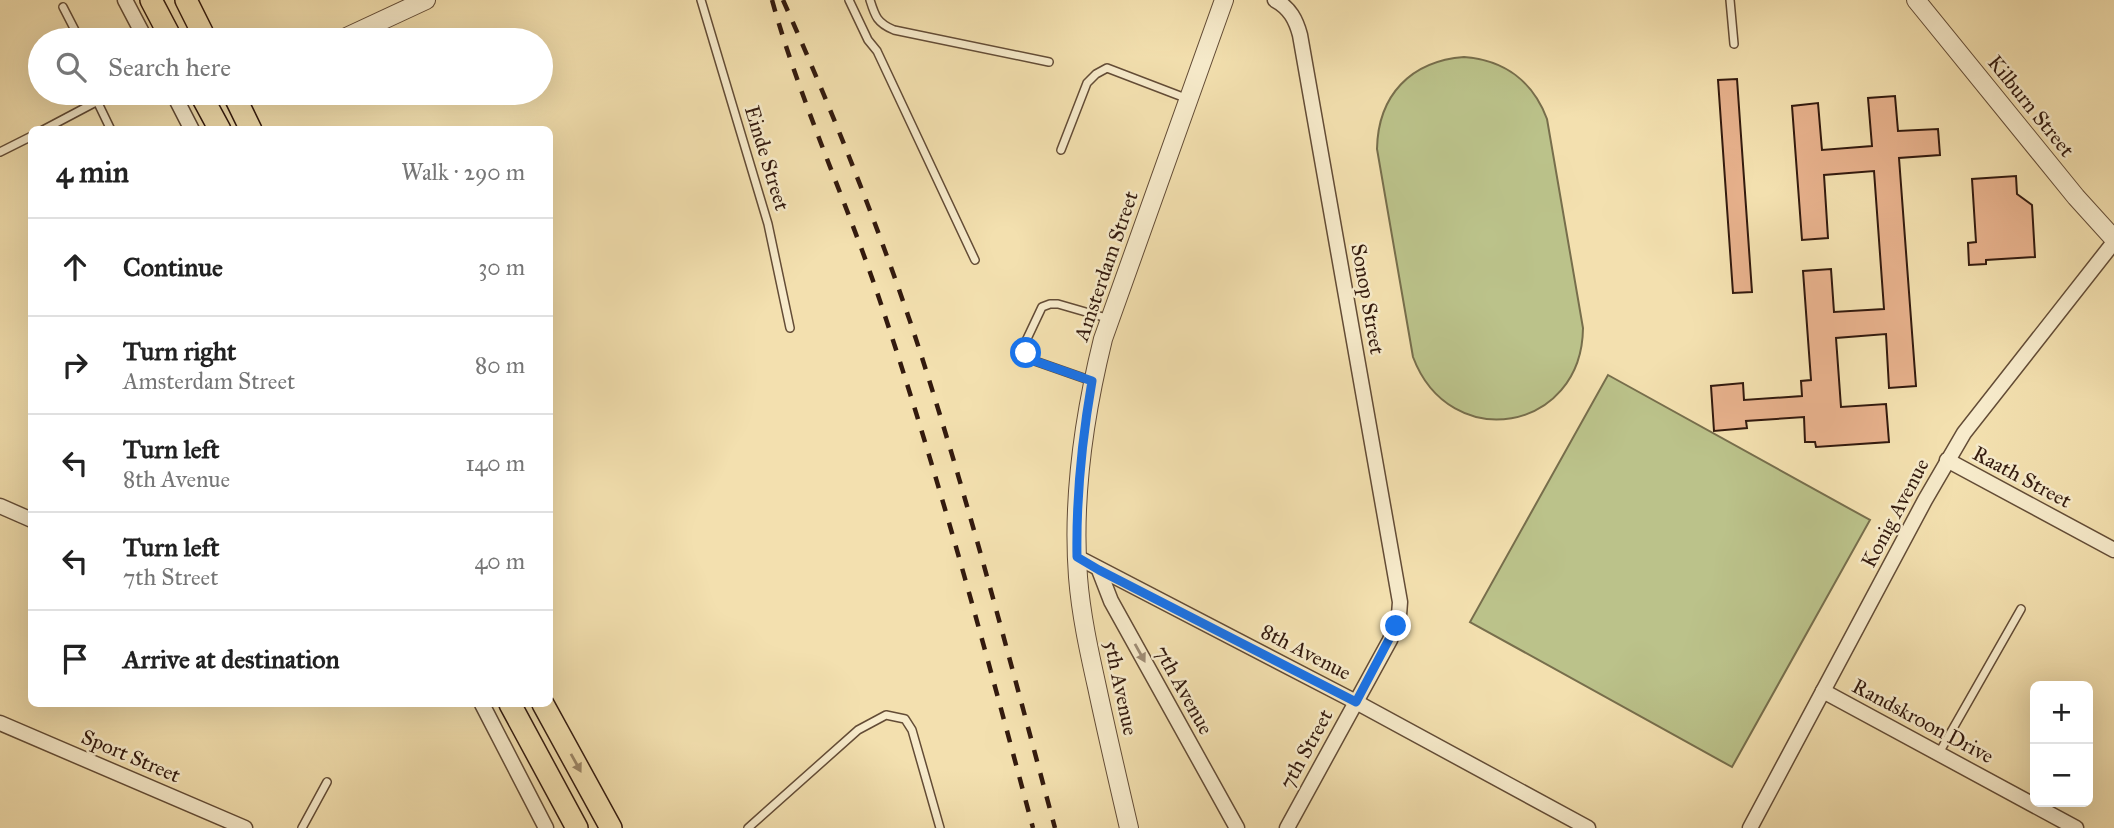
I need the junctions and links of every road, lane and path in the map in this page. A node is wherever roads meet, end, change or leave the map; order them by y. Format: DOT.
graph roads {
  1 [pos="125,0"];
  2 [pos="151,0"];
  3 [pos="186,0"];
  4 [pos="424,0"];
  5 [pos="701,0"];
  6 [pos="849,0"];
  7 [pos="870,0"];
  8 [pos="1224,0"];
  9 [pos="1275,0"];
  10 [pos="1730,0"];
  11 [pos="1916,0"];
  12 [pos="63,7"];
  13 [pos="74,28"];
  14 [pos="140,28"];
  15 [pos="166,28"];
  16 [pos="200,28"];
  17 [pos="365,28"];
  18 [pos="1734,44"];
  19 [pos="1049,62"];
  20 [pos="1189,100"];
  21 [pos="90,105"];
  22 [pos="99,105"];
  23 [pos="179,105"];
  24 [pos="196,105"];
  25 [pos="207,105"];
  26 [pos="238,105"];
  27 [pos="184,115"];
  28 [pos="50,126"];
  29 [pos="109,126"];
  30 [pos="190,126"];
  31 [pos="218,126"];
  32 [pos="249,126"];
  33 [pos="28,138"];
  34 [pos="1061,150"];
  35 [pos="0,152"];
  36 [pos="2114,241"];
  37 [pos="975,260"];
  38 [pos="1110,319"];
  39 [pos="790,328"];
  40 [pos="1092,381"];
  41 [pos="1947,460"];
  42 [pos="0,506"];
  43 [pos="28,518"];
  44 [pos="2114,550"];
  45 [pos="1077,557"];
  46 [pos="1099,570"];
  47 [pos="2021,609"];
  48 [pos="1399,615"];
  49 [pos="1824,691"];
  50 [pos="1356,702"];
  51 [pos="484,707"];
  52 [pos="512,707"];
  53 [pos="545,707"];
  54 [pos="0,723"];
  55 [pos="1939,754"];
  56 [pos="327,782"];
  57 [pos="245,828"];
  58 [pos="302,828"];
  59 [pos="546,828"];
  60 [pos="577,828"];
  61 [pos="611,828"];
  62 [pos="748,828"];
  63 [pos="940,828"];
  64 [pos="1129,828"];
  65 [pos="1237,828"];
  66 [pos="1287,828"];
  67 [pos="1588,828"];
  68 [pos="1750,828"];
  69 [pos="2076,828"];
  1 -- 14 [label="street"];
  2 -- 15 [label="main road"];
  3 -- 16 [label="main road"];
  4 -- 17 [label="street"];
  5 -- 39 [label="lane, Einde Street"];
  6 -- 37 [label="lane"];
  7 -- 19 [label="lane"];
  8 -- 20 [label="street, Amsterdam Street"];
  9 -- 48 [label="street, Sonop Street"];
  10 -- 18 [label="lane"];
  11 -- 36 [label="street, Kilburn Street"];
  12 -- 13 [label="lane"];
  20 -- 34 [label="lane"];
  20 -- 38 [label="street, Amsterdam Street"];
  21 -- 28 [label="lane"];
  22 -- 29 [label="lane"];
  23 -- 27 [label="street"];
  24 -- 27 [label="street"];
  25 -- 31 [label="main road"];
  26 -- 32 [label="main road"];
  27 -- 30 [label="street"];
  33 -- 35 [label="lane"];
  36 -- 41 [label="street, Konig Avenue"];
  38 -- 40 [label="street, Amsterdam Street"];
  38 -- 40 [label="lane"];
  40 -- 45 [label="street, Amsterdam Street"];
  41 -- 44 [label="street, Raath Street"];
  41 -- 49 [label="street, Konig Avenue"];
  42 -- 43 [label="street"];
  45 -- 46 [label="street, 8th Avenue"];
  45 -- 64 [label="street, 5th Avenue"];
  46 -- 50 [label="street, 8th Avenue"];
  46 -- 65 [label="street, 7th Avenue, one-way"];
  47 -- 55 [label="lane"];
  48 -- 50 [label="street, 7th Street"];
  49 -- 55 [label="street, Randskroon Drive"];
  49 -- 68 [label="street, Konig Avenue"];
  50 -- 66 [label="street, 7th Street"];
  50 -- 67 [label="street, 8th Avenue"];
  51 -- 59 [label="street"];
  52 -- 60 [label="main road"];
  53 -- 61 [label="main road, one-way"];
  54 -- 57 [label="street, Sport Street"];
  55 -- 69 [label="street, Randskroon Drive"];
  56 -- 58 [label="lane"];
  62 -- 63 [label="lane"];
}
